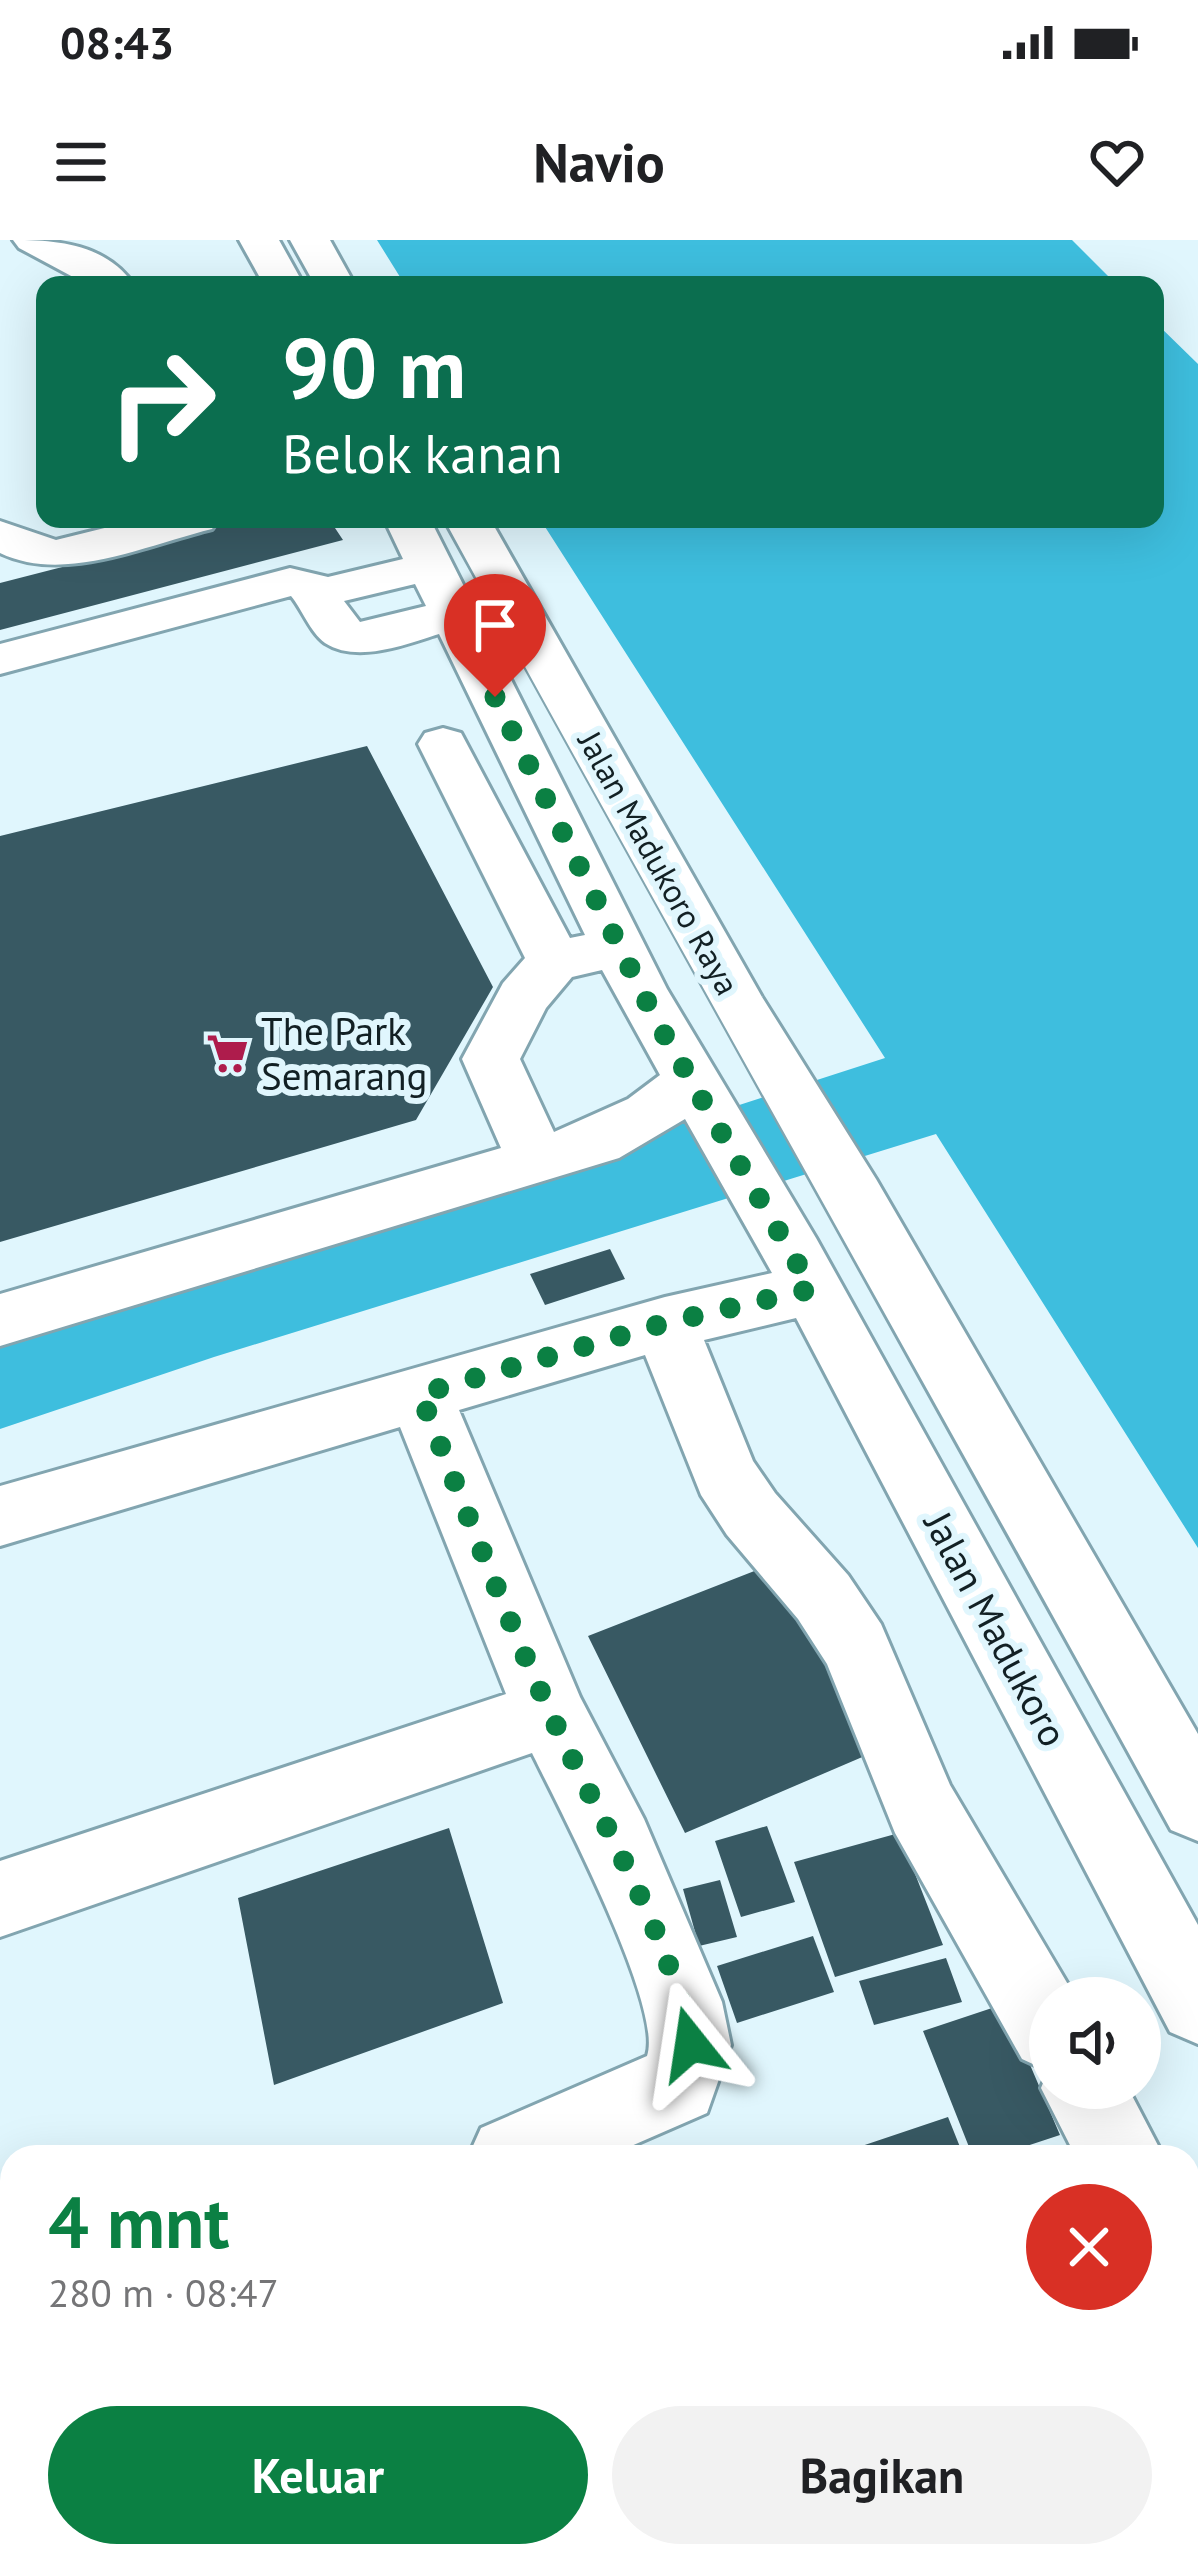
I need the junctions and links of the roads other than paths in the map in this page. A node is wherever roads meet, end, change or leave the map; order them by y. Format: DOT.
graph roads {
  1 [pos="33,240"];
  2 [pos="260,240"];
  3 [pos="310,240"];
  4 [pos="101,276"];
  5 [pos="279,276"];
  6 [pos="330,276"];
  7 [pos="36,504"];
  8 [pos="0,514"];
  9 [pos="160,528"];
  10 [pos="412,528"];
  11 [pos="471,528"];
  12 [pos="0,535"];
  13 [pos="431,566"];
  14 [pos="316,594"];
  15 [pos="454,613"];
  16 [pos="0,659"];
  17 [pos="443,744"];
  18 [pos="619,947"];
  19 [pos="554,961"];
  20 [pos="697,1094"];
  21 [pos="536,1160"];
  22 [pos="794,1257"];
  23 [pos="0,1320"];
  24 [pos="665,1323"];
  25 [pos="420,1394"];
  26 [pos="0,1516"];
  27 [pos="550,1712"];
  28 [pos="1198,1805"];
  29 [pos="0,1898"];
  30 [pos="1029,1994"];
  31 [pos="1198,2004"];
  32 [pos="1094,2109"];
  33 [pos="538,2145"];
  34 [pos="1115,2145"];
  1 -- 4 [label="street"];
  2 -- 5 [label="street"];
  3 -- 6 [label="street"];
  7 -- 8 [label="street"];
  9 -- 12 [label="street"];
  10 -- 13 [label="street"];
  11 -- 28 [label="street, Jalan Madukoro Raya"];
  13 -- 14 [label="street"];
  13 -- 15 [label="street"];
  14 -- 15 [label="street"];
  14 -- 16 [label="street"];
  15 -- 18 [label="street"];
  17 -- 19 [label="street"];
  18 -- 19 [label="street"];
  18 -- 20 [label="street"];
  19 -- 21 [label="street"];
  20 -- 21 [label="street"];
  20 -- 22 [label="street, Jalan Madukoro"];
  21 -- 23 [label="street"];
  22 -- 24 [label="street"];
  22 -- 31 [label="street, Jalan Madukoro"];
  24 -- 25 [label="street"];
  24 -- 30 [label="street"];
  25 -- 26 [label="street"];
  25 -- 27 [label="street"];
  27 -- 29 [label="street"];
  27 -- 33 [label="street"];
  32 -- 34 [label="street"];
}
